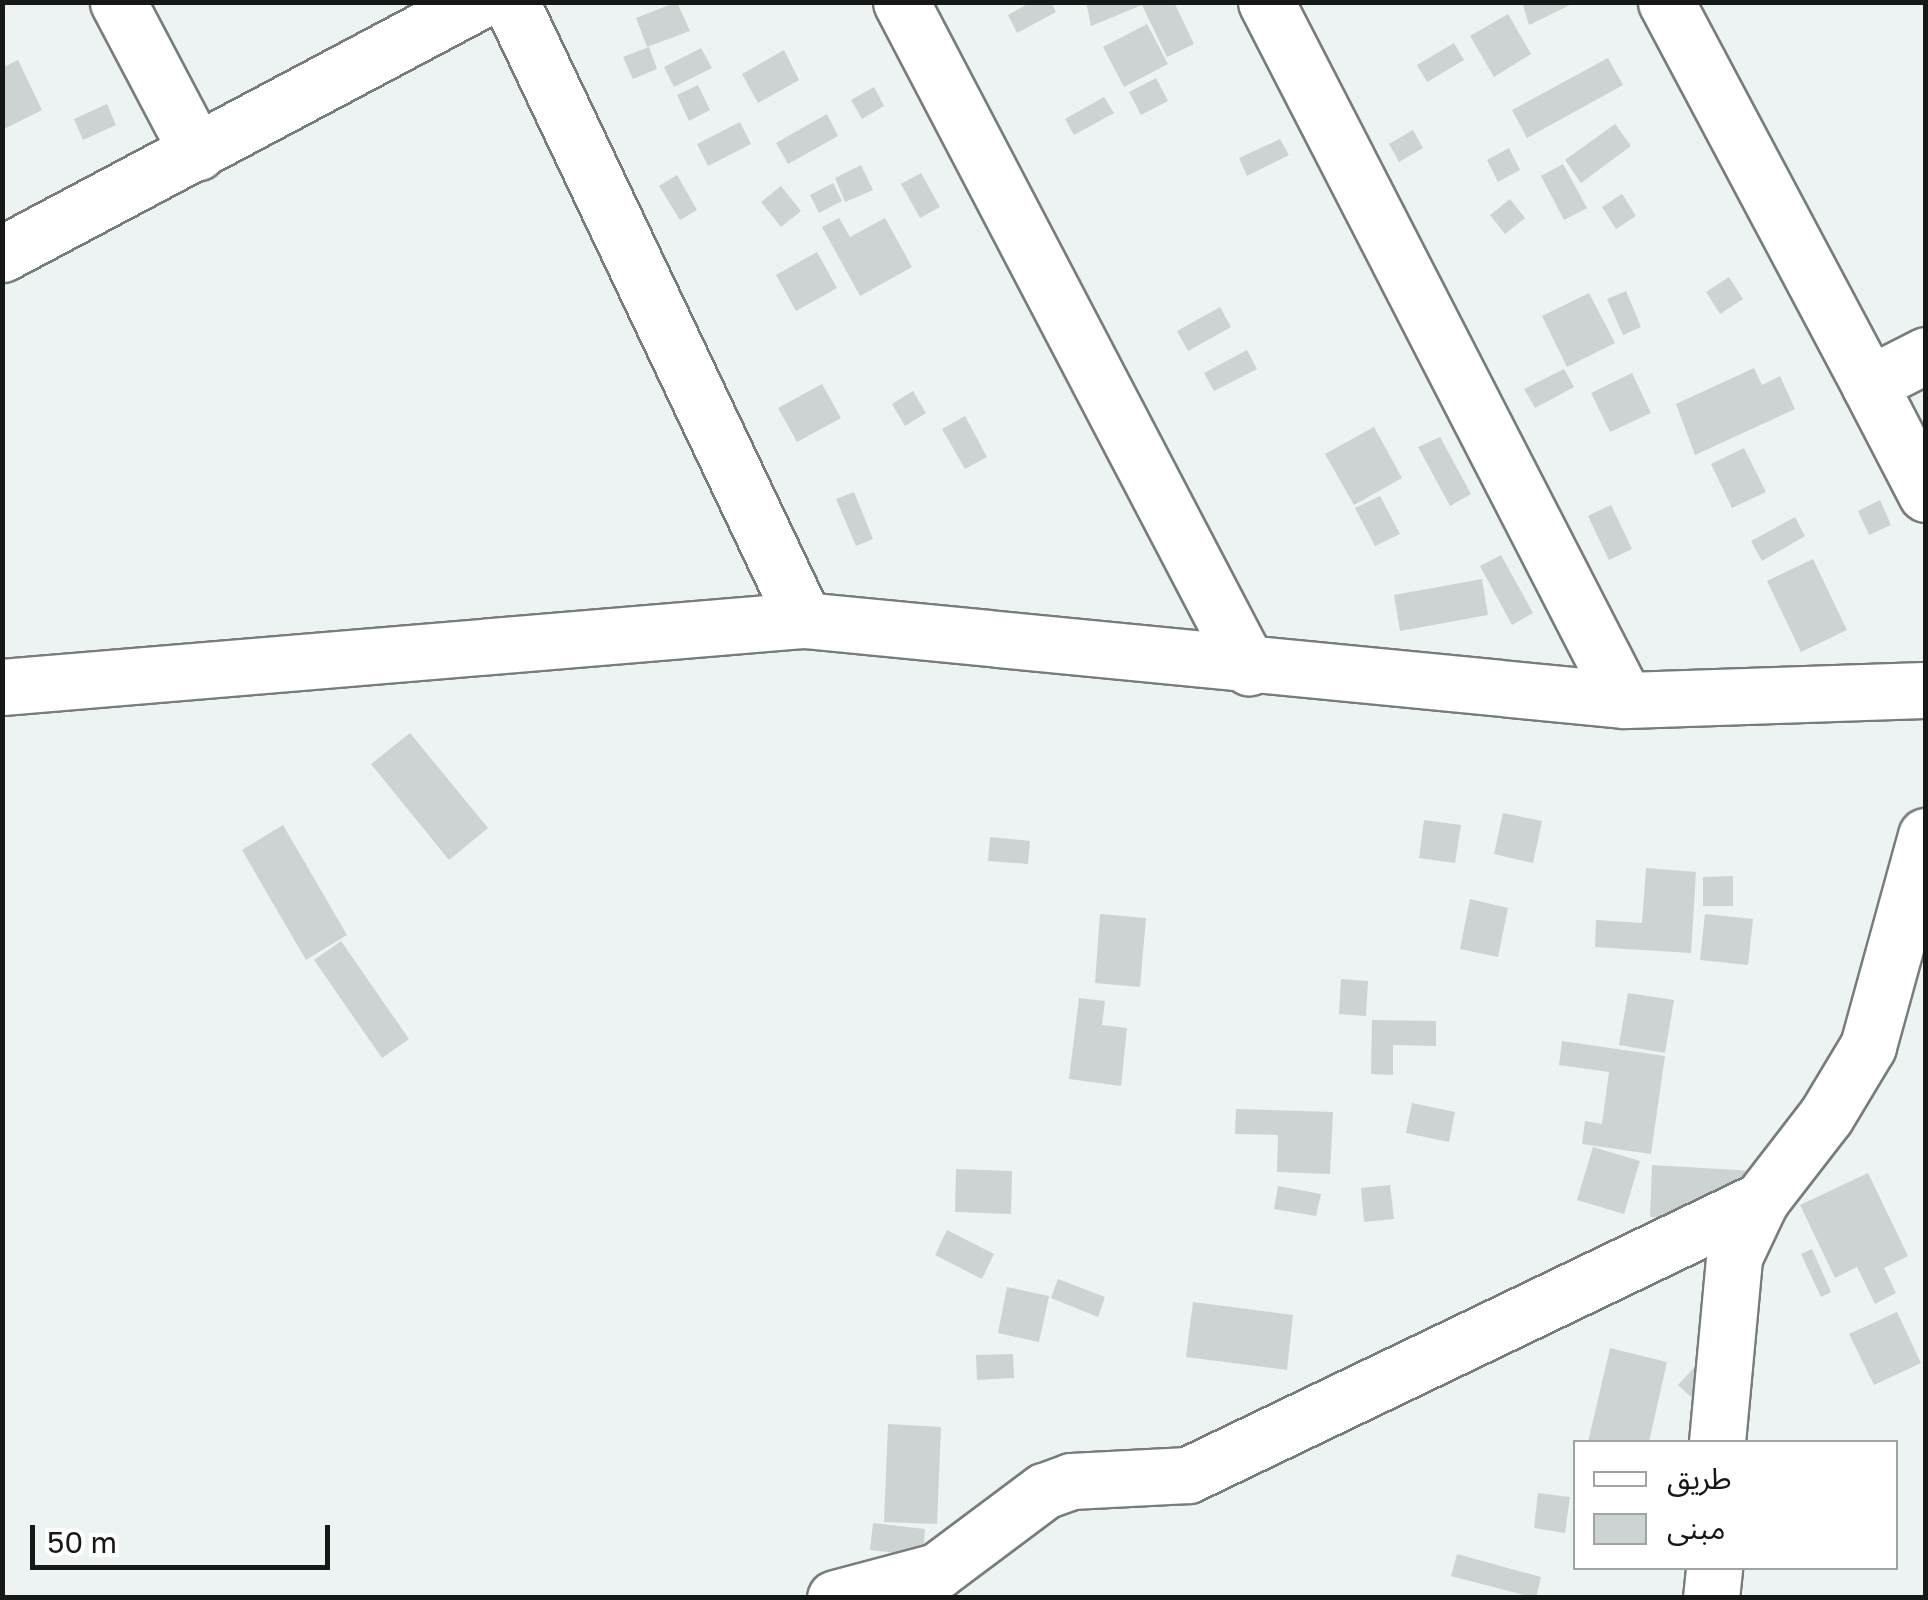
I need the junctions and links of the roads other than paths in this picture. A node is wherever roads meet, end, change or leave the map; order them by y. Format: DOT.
graph roads {
  1 [pos="118,2"];
  2 [pos="477,2"];
  3 [pos="511,2"];
  4 [pos="901,2"];
  5 [pos="1266,2"];
  6 [pos="1666,2"];
  7 [pos="197,152"];
  8 [pos="2,254"];
  9 [pos="1926,355"];
  10 [pos="1869,384"];
  11 [pos="1926,494"];
  12 [pos="804,620"];
  13 [pos="1249,666"];
  14 [pos="2,687"];
  15 [pos="1926,690"];
  16 [pos="1625,700"];
  17 [pos="1926,836"];
  18 [pos="1761,1200"];
  19 [pos="1717,1440"];
  20 [pos="1714,1570"];
  21 [pos="834,1598"];
  22 [pos="1711,1598"];
  1 -- 7 [label="street"];
  2 -- 7 [label="street"];
  3 -- 12 [label="street"];
  4 -- 13 [label="street"];
  5 -- 16 [label="street"];
  6 -- 10 [label="street"];
  7 -- 8 [label="street"];
  9 -- 10 [label="street"];
  10 -- 11 [label="street"];
  12 -- 13 [label="street"];
  12 -- 14 [label="street"];
  13 -- 16 [label="street"];
  15 -- 16 [label="street"];
  17 -- 18 [label="street"];
  18 -- 19 [label="street"];
  18 -- 21 [label="street"];
  20 -- 22 [label="street"];
}
